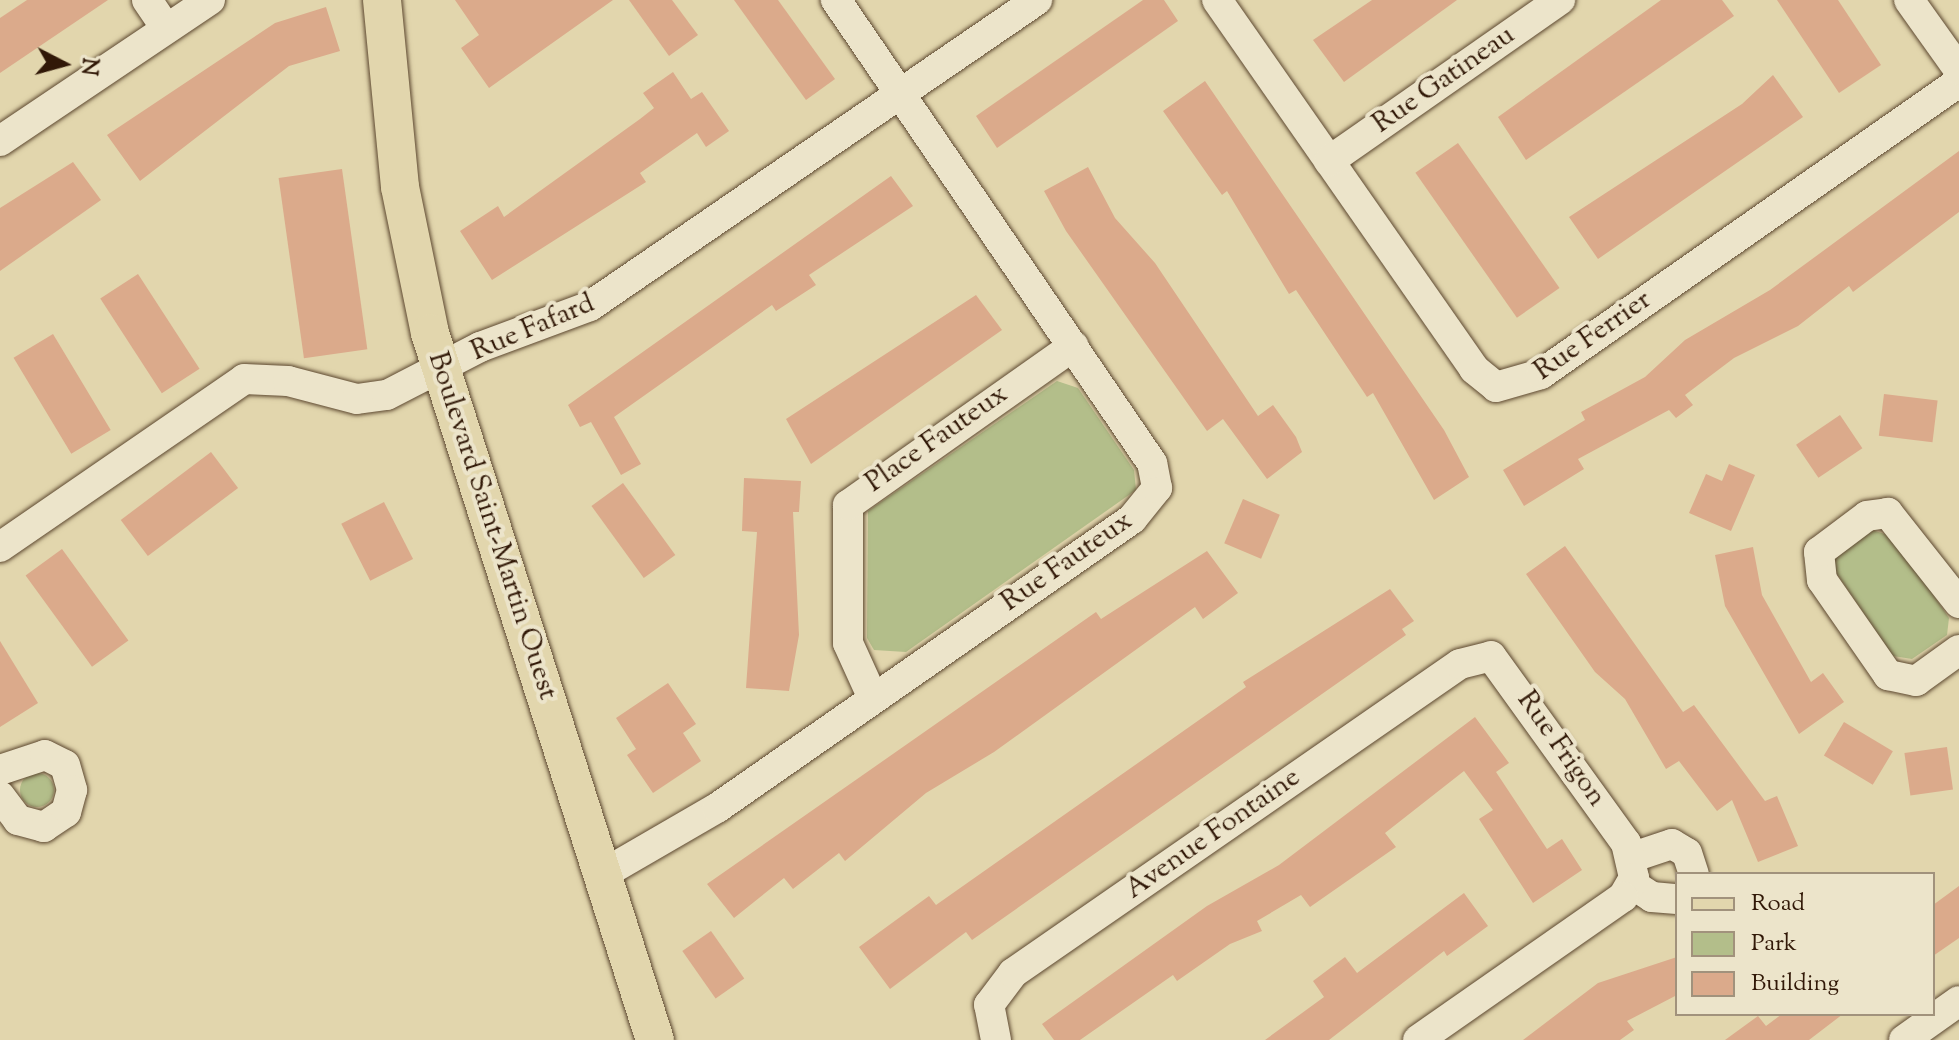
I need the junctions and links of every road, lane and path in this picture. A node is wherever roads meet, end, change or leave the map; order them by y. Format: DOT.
graph roads {
  1 [pos="147,0"];
  2 [pos="210,0"];
  3 [pos="382,0"];
  4 [pos="836,0"];
  5 [pos="1037,0"];
  6 [pos="1217,0"];
  7 [pos="1560,0"];
  8 [pos="1909,0"];
  9 [pos="166,28"];
  10 [pos="1959,70"];
  11 [pos="1959,82"];
  12 [pos="898,95"];
  13 [pos="0,141"];
  14 [pos="1329,161"];
  15 [pos="1073,346"];
  16 [pos="441,369"];
  17 [pos="0,547"];
  18 [pos="1959,603"];
  19 [pos="1959,650"];
  20 [pos="1477,656"];
  21 [pos="872,696"];
  22 [pos="0,770"];
  23 [pos="0,796"];
  24 [pos="1632,871"];
  25 [pos="1693,872"];
  26 [pos="603,874"];
  27 [pos="1675,898"];
  28 [pos="1959,1001"];
  29 [pos="1437,1035"];
  30 [pos="655,1040"];
  31 [pos="996,1040"];
  32 [pos="1904,1040"];
  1 -- 9 [label="street"];
  2 -- 9 [label="street"];
  3 -- 16 [label="main road, Boulevard Saint-Martin Ouest"];
  4 -- 12 [label="street, Rue Fauteux"];
  5 -- 12 [label="street, Rue Fafard"];
  6 -- 14 [label="street, Rue Ferrier"];
  7 -- 14 [label="street, Rue Gatineau"];
  8 -- 10 [label="street"];
  9 -- 13 [label="street"];
  11 -- 14 [label="street, Rue Ferrier"];
  12 -- 15 [label="street, Rue Fauteux"];
  12 -- 16 [label="street, Rue Fafard"];
  15 -- 21 [label="street, Place Fauteux"];
  15 -- 21 [label="street, Rue Fauteux"];
  16 -- 17 [label="street, Rue Fafard"];
  16 -- 26 [label="main road, Boulevard Saint-Martin Ouest"];
  18 -- 19 [label="street"];
  20 -- 24 [label="street, Rue Frigon"];
  20 -- 31 [label="street, Avenue Fontaine"];
  21 -- 26 [label="street, Rue Fauteux"];
  22 -- 23 [label="street"];
  24 -- 25 [label="street"];
  24 -- 27 [label="street"];
  24 -- 29 [label="street"];
  26 -- 30 [label="main road, Boulevard Saint-Martin Ouest"];
  28 -- 32 [label="street"];
}
